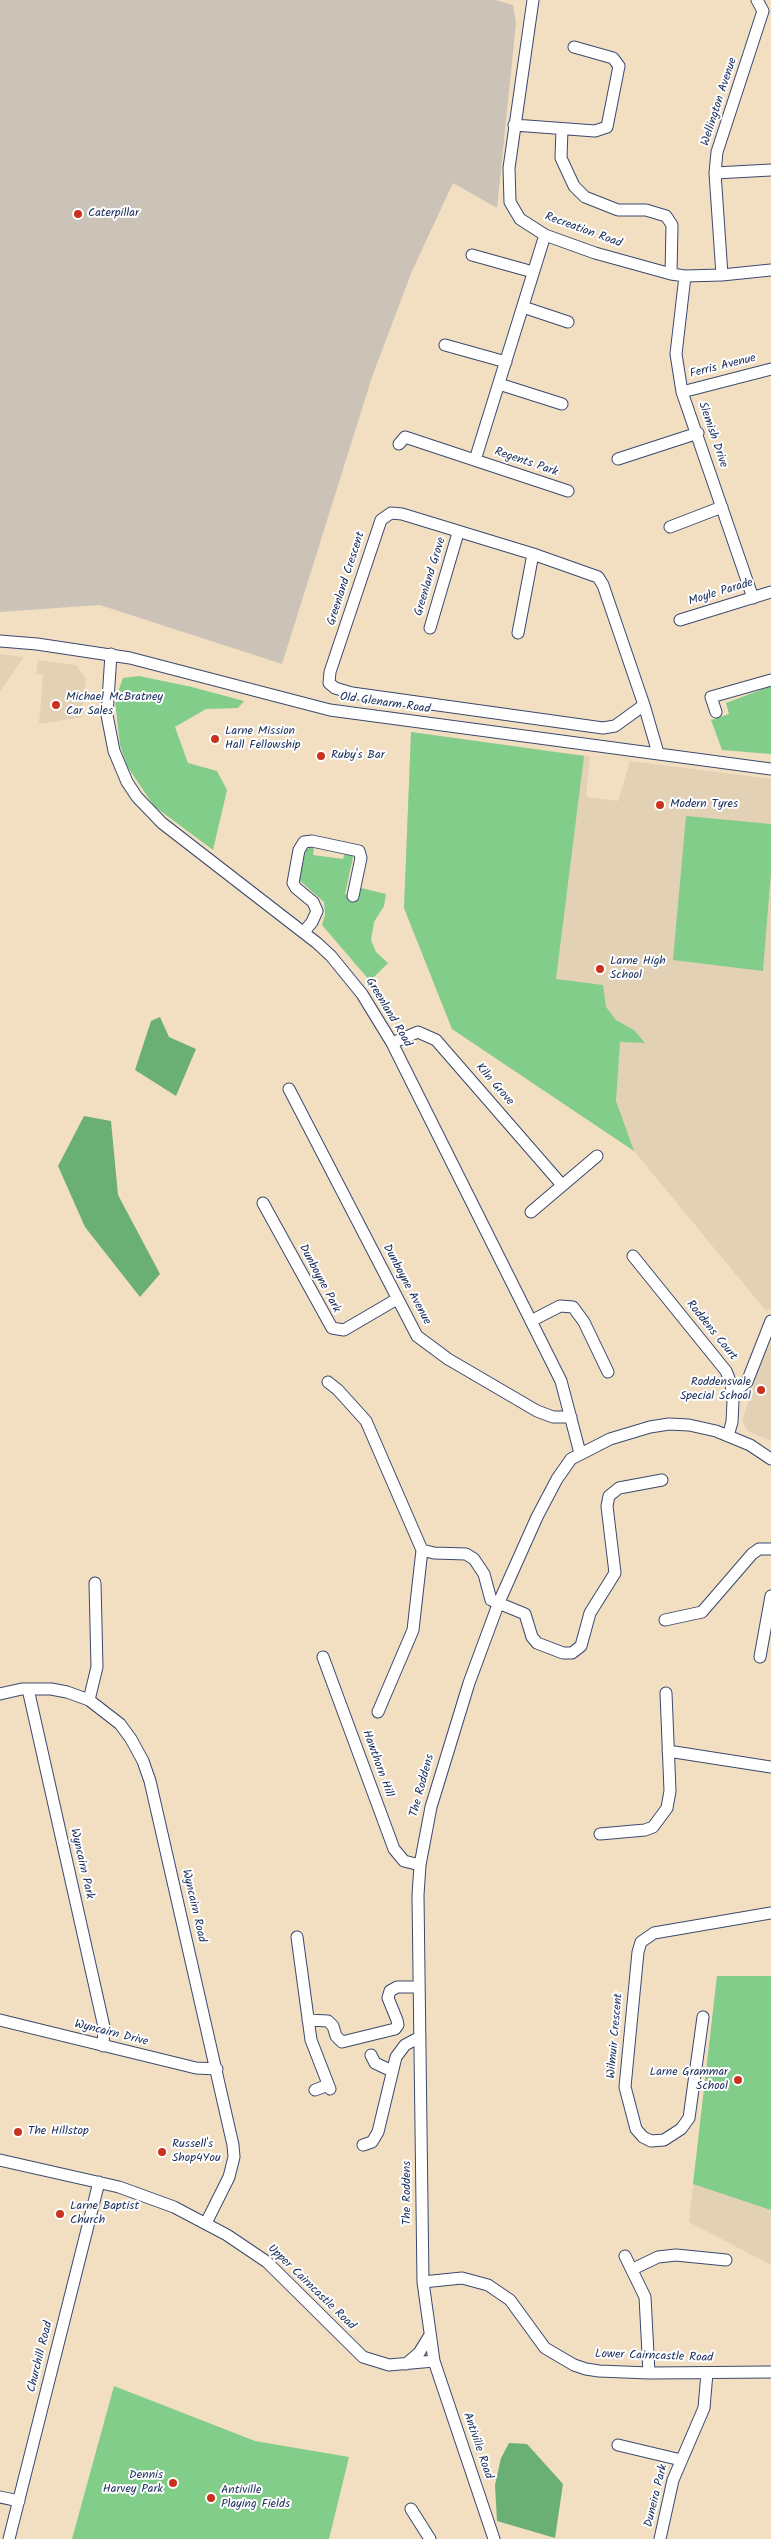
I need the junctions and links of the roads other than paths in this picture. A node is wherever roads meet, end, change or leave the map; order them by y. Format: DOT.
graph roads {
  1 [pos="533,0"];
  2 [pos="757,0"];
  3 [pos="574,47"];
  4 [pos="514,125"];
  5 [pos="562,129"];
  6 [pos="771,170"];
  7 [pos="715,173"];
  8 [pos="545,235"];
  9 [pos="472,255"];
  10 [pos="771,270"];
  11 [pos="534,272"];
  12 [pos="672,274"];
  13 [pos="685,276"];
  14 [pos="722,276"];
  15 [pos="523,307"];
  16 [pos="568,322"];
  17 [pos="445,345"];
  18 [pos="506,362"];
  19 [pos="771,369"];
  20 [pos="499,384"];
  21 [pos="682,392"];
  22 [pos="562,404"];
  23 [pos="698,433"];
  24 [pos="399,444"];
  25 [pos="618,459"];
  26 [pos="475,460"];
  27 [pos="568,491"];
  28 [pos="722,507"];
  29 [pos="670,527"];
  30 [pos="458,533"];
  31 [pos="532,554"];
  32 [pos="771,592"];
  33 [pos="753,598"];
  34 [pos="680,620"];
  35 [pos="430,628"];
  36 [pos="518,632"];
  37 [pos="0,641"];
  38 [pos="111,654"];
  39 [pos="771,680"];
  40 [pos="644,704"];
  41 [pos="716,712"];
  42 [pos="658,753"];
  43 [pos="771,769"];
  44 [pos="353,896"];
  45 [pos="304,932"];
  46 [pos="392,1043"];
  47 [pos="289,1089"];
  48 [pos="597,1156"];
  49 [pos="562,1185"];
  50 [pos="263,1203"];
  51 [pos="531,1212"];
  52 [pos="633,1256"];
  53 [pos="397,1300"];
  54 [pos="531,1321"];
  55 [pos="771,1321"];
  56 [pos="608,1372"];
  57 [pos="328,1382"];
  58 [pos="733,1393"];
  59 [pos="571,1417"];
  60 [pos="728,1436"];
  61 [pos="580,1453"];
  62 [pos="771,1459"];
  63 [pos="662,1480"];
  64 [pos="771,1549"];
  65 [pos="422,1550"];
  66 [pos="95,1583"];
  67 [pos="771,1596"];
  68 [pos="499,1602"];
  69 [pos="665,1620"];
  70 [pos="323,1657"];
  71 [pos="760,1657"];
  72 [pos="28,1689"];
  73 [pos="666,1693"];
  74 [pos="0,1694"];
  75 [pos="89,1700"];
  76 [pos="378,1712"];
  77 [pos="668,1751"];
  78 [pos="771,1767"];
  79 [pos="600,1834"];
  80 [pos="420,1865"];
  81 [pos="771,1913"];
  82 [pos="300,1941"];
  83 [pos="419,1987"];
  84 [pos="703,2017"];
  85 [pos="0,2020"];
  86 [pos="308,2020"];
  87 [pos="420,2037"];
  88 [pos="103,2046"];
  89 [pos="371,2056"];
  90 [pos="216,2069"];
  91 [pos="392,2071"];
  92 [pos="316,2090"];
  93 [pos="364,2145"];
  94 [pos="0,2160"];
  95 [pos="99,2182"];
  96 [pos="206,2223"];
  97 [pos="625,2256"];
  98 [pos="726,2260"];
  99 [pos="633,2269"];
  100 [pos="423,2282"];
  101 [pos="430,2334"];
  102 [pos="434,2361"];
  103 [pos="406,2364"];
  104 [pos="771,2372"];
  105 [pos="649,2373"];
  106 [pos="707,2373"];
  107 [pos="618,2445"];
  108 [pos="681,2460"];
  109 [pos="0,2497"];
  110 [pos="19,2502"];
  111 [pos="411,2509"];
  112 [pos="9,2539"];
  113 [pos="430,2539"];
  114 [pos="494,2539"];
  115 [pos="660,2539"];
  1 -- 4 [label="street, Recreation Road"];
  2 -- 7 [label="street, Wellington Avenue"];
  3 -- 5 [label="street"];
  4 -- 5 [label="street"];
  4 -- 8 [label="street, Recreation Road"];
  5 -- 12 [label="street"];
  6 -- 7 [label="street"];
  7 -- 14 [label="street, Wellington Avenue"];
  8 -- 11 [label="street, Regents Park"];
  8 -- 12 [label="street, Recreation Road"];
  9 -- 11 [label="street"];
  10 -- 14 [label="street, Recreation Road"];
  11 -- 15 [label="street, Regents Park"];
  12 -- 13 [label="street, Recreation Road"];
  13 -- 14 [label="street, Recreation Road"];
  13 -- 21 [label="street, Slemish Drive"];
  15 -- 16 [label="street"];
  15 -- 18 [label="street, Regents Park"];
  17 -- 18 [label="street"];
  18 -- 20 [label="street, Regents Park"];
  19 -- 21 [label="street, Ferris Avenue"];
  20 -- 22 [label="street"];
  20 -- 26 [label="street, Regents Park"];
  21 -- 23 [label="street, Slemish Drive"];
  23 -- 25 [label="street"];
  23 -- 28 [label="street, Slemish Drive"];
  24 -- 26 [label="street, Regents Park"];
  26 -- 27 [label="street, Regents Park"];
  28 -- 29 [label="street"];
  28 -- 33 [label="street, Slemish Drive"];
  30 -- 31 [label="street, Greenland Crescent"];
  30 -- 35 [label="street, Greenland Grove"];
  30 -- 40 [label="street, Greenland Crescent"];
  31 -- 36 [label="street"];
  31 -- 40 [label="street, Greenland Crescent"];
  32 -- 33 [label="street, Moyle Parade"];
  33 -- 34 [label="street, Moyle Parade"];
  37 -- 38 [label="street, Old Glenarm Road"];
  38 -- 42 [label="street, Old Glenarm Road"];
  38 -- 45 [label="street, Greenland Road"];
  39 -- 41 [label="street"];
  40 -- 42 [label="street, Greenland Crescent"];
  42 -- 43 [label="street, Old Glenarm Road"];
  44 -- 45 [label="street"];
  45 -- 46 [label="street, Greenland Road"];
  46 -- 49 [label="street, Kiln Grove"];
  46 -- 54 [label="street, Greenland Road"];
  47 -- 53 [label="street, Dunboyne Avenue"];
  48 -- 49 [label="street"];
  49 -- 51 [label="street"];
  50 -- 53 [label="street, Dunboyne Park"];
  52 -- 58 [label="street, Roddens Court"];
  53 -- 59 [label="street, Dunboyne Avenue"];
  54 -- 56 [label="street"];
  54 -- 59 [label="street, Greenland Road"];
  55 -- 58 [label="street"];
  57 -- 65 [label="street"];
  58 -- 60 [label="street, Roddens Court"];
  59 -- 61 [label="street, Greenland Road"];
  60 -- 61 [label="street, The Roddens"];
  60 -- 62 [label="street, The Roddens"];
  61 -- 68 [label="street, The Roddens"];
  63 -- 68 [label="street"];
  64 -- 69 [label="street"];
  65 -- 68 [label="street"];
  65 -- 76 [label="street"];
  66 -- 75 [label="street"];
  67 -- 71 [label="street"];
  68 -- 80 [label="street, The Roddens"];
  70 -- 80 [label="street, Hawthorn Hill"];
  72 -- 74 [label="street, Wyncairn Road"];
  72 -- 75 [label="street, Wyncairn Road"];
  72 -- 88 [label="street, Wyncairn Park"];
  73 -- 77 [label="street"];
  75 -- 90 [label="street, Wyncairn Road"];
  77 -- 78 [label="street"];
  77 -- 79 [label="street"];
  80 -- 83 [label="street, The Roddens"];
  81 -- 84 [label="street, Wilmuir Crescent"];
  82 -- 86 [label="street"];
  83 -- 86 [label="street"];
  83 -- 87 [label="street, The Roddens"];
  85 -- 88 [label="street, Wyncairn Drive"];
  86 -- 92 [label="street"];
  87 -- 91 [label="street"];
  87 -- 100 [label="street, The Roddens"];
  88 -- 90 [label="street, Wyncairn Drive"];
  89 -- 91 [label="street"];
  90 -- 96 [label="street, Wyncairn Road"];
  91 -- 93 [label="street"];
  94 -- 95 [label="street, Upper Cairncastle Road"];
  95 -- 96 [label="street, Upper Cairncastle Road"];
  95 -- 110 [label="street, Churchill Road"];
  96 -- 103 [label="street, Upper Cairncastle Road"];
  97 -- 99 [label="street"];
  98 -- 99 [label="street"];
  99 -- 105 [label="street"];
  100 -- 101 [label="street, The Roddens"];
  100 -- 105 [label="street, Lower Cairncastle Road"];
  101 -- 102 [label="street, The Roddens"];
  101 -- 103 [label="street"];
  102 -- 103 [label="street, Upper Cairncastle Road"];
  102 -- 114 [label="street, Antiville Road"];
  104 -- 106 [label="street, Lower Cairncastle Road"];
  105 -- 106 [label="street, Lower Cairncastle Road"];
  106 -- 108 [label="street, Duneira Park"];
  107 -- 108 [label="street, Duneira Park"];
  108 -- 115 [label="street, Duneira Park"];
  109 -- 110 [label="street"];
  110 -- 112 [label="street, Churchill Road"];
  111 -- 113 [label="street"];
}
